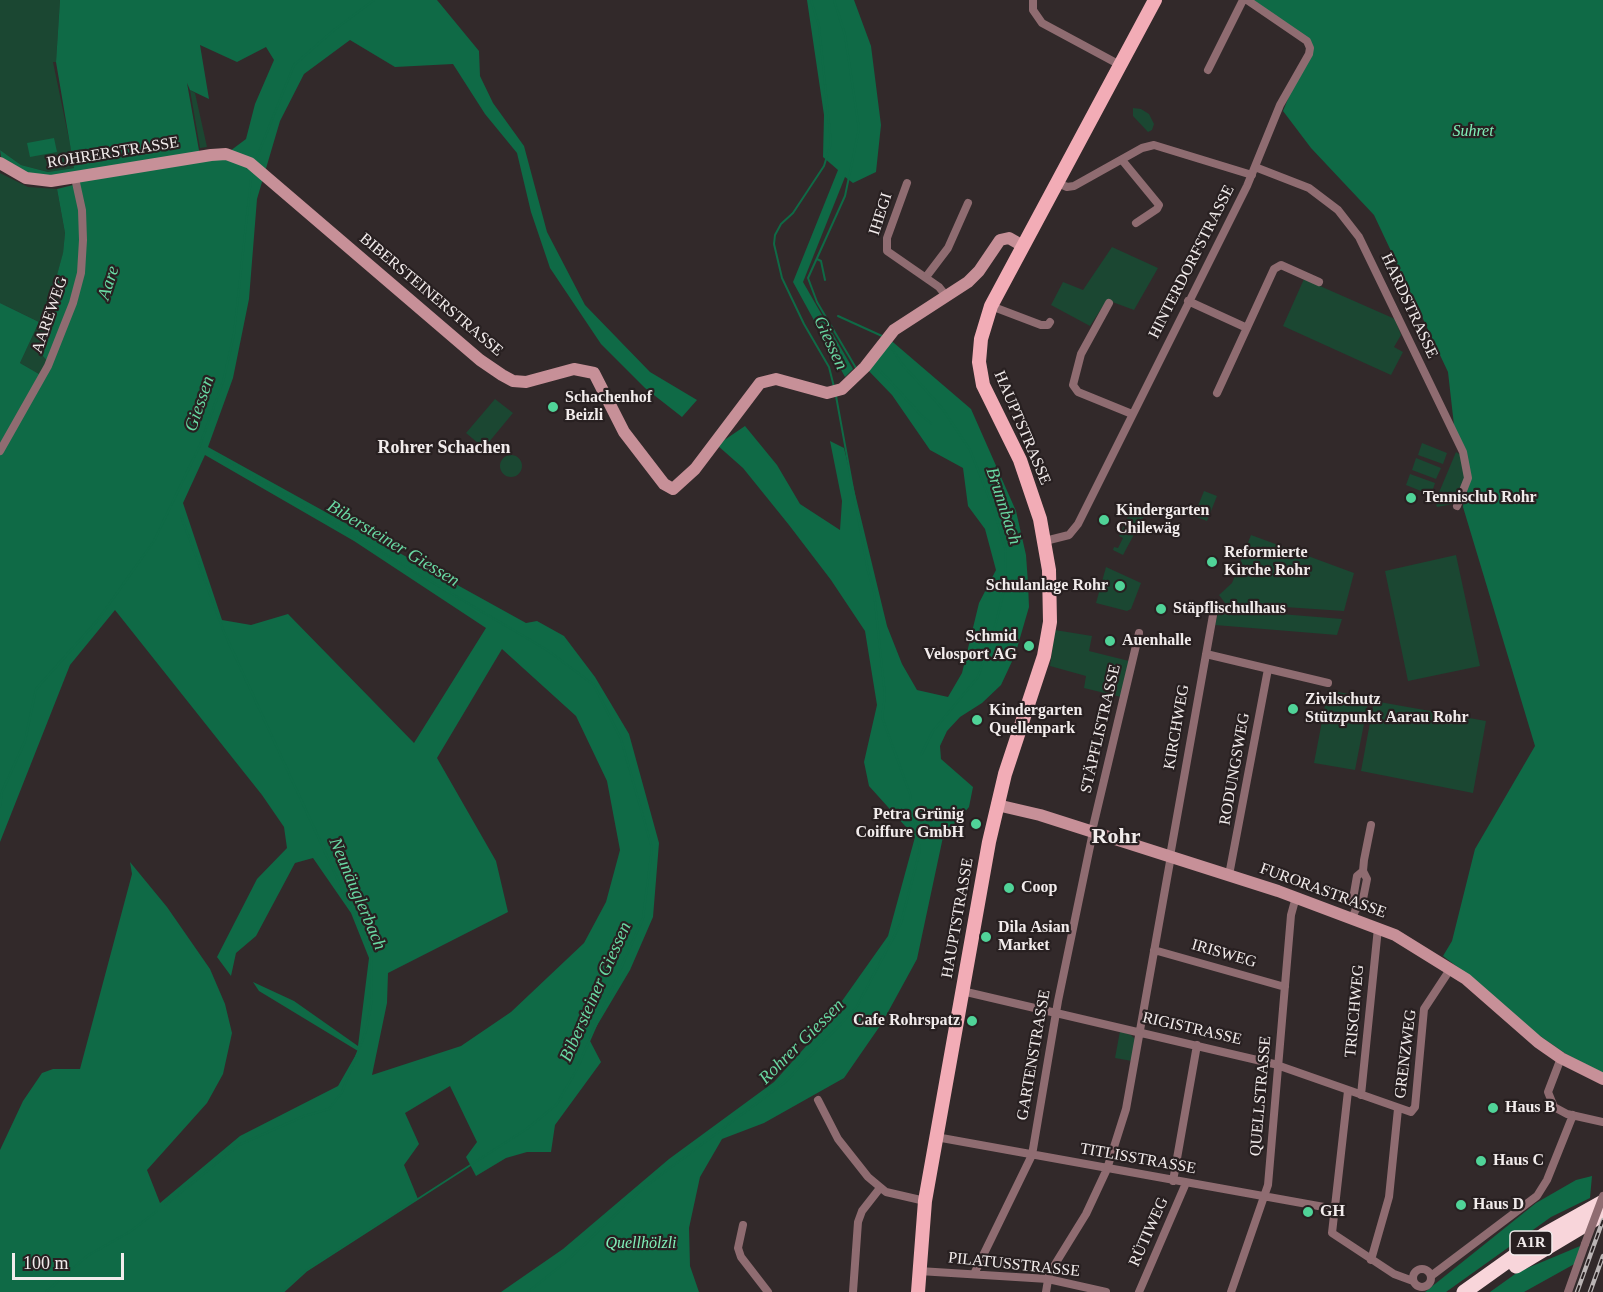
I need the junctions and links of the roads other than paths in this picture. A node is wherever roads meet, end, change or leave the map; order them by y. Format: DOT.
graph roads {
  1 [pos="1033,0"];
  2 [pos="1155,0"];
  3 [pos="1245,0"];
  4 [pos="1120,64"];
  5 [pos="1208,70"];
  6 [pos="200,156"];
  7 [pos="1122,160"];
  8 [pos="0,163"];
  9 [pos="1254,171"];
  10 [pos="77,177"];
  11 [pos="907,183"];
  12 [pos="1058,183"];
  13 [pos="968,203"];
  14 [pos="1136,223"];
  15 [pos="1023,246"];
  16 [pos="926,277"];
  17 [pos="1319,282"];
  18 [pos="947,297"];
  19 [pos="1188,301"];
  20 [pos="1109,303"];
  21 [pos="992,306"];
  22 [pos="1050,322"];
  23 [pos="1247,328"];
  24 [pos="1218,393"];
  25 [pos="1132,414"];
  26 [pos="0,451"];
  27 [pos="1457,506"];
  28 [pos="1045,541"];
  29 [pos="1215,604"];
  30 [pos="1139,633"];
  31 [pos="1206,654"];
  32 [pos="1268,669"];
  33 [pos="1328,683"];
  34 [pos="997,805"];
  35 [pos="1371,825"];
  36 [pos="1092,831"];
  37 [pos="1170,856"];
  38 [pos="1229,875"];
  39 [pos="1296,897"];
  40 [pos="1354,914"];
  41 [pos="1378,928"];
  42 [pos="1154,950"];
  43 [pos="1451,968"];
  44 [pos="1285,987"];
  45 [pos="962,991"];
  46 [pos="1056,1012"];
  47 [pos="1140,1032"];
  48 [pos="1197,1045"];
  49 [pos="1561,1058"];
  50 [pos="1279,1066"];
  51 [pos="1603,1079"];
  52 [pos="1348,1091"];
  53 [pos="1361,1095"];
  54 [pos="818,1100"];
  55 [pos="1398,1109"];
  56 [pos="1411,1112"];
  57 [pos="1573,1115"];
  58 [pos="1603,1122"];
  59 [pos="936,1137"];
  60 [pos="1032,1155"];
  61 [pos="1107,1169"];
  62 [pos="1173,1180"];
  63 [pos="1186,1183"];
  64 [pos="880,1188"];
  65 [pos="1603,1196"];
  66 [pos="1265,1197"];
  67 [pos="925,1201"];
  68 [pos="1603,1202"];
  69 [pos="1335,1209"];
  70 [pos="1603,1214"];
  71 [pos="743,1225"];
  72 [pos="1371,1260"];
  73 [pos="919,1271"];
  74 [pos="974,1274"];
  75 [pos="1431,1276"];
  76 [pos="1048,1279"];
  77 [pos="1415,1286"];
  78 [pos="768,1292"];
  79 [pos="853,1292"];
  80 [pos="918,1292"];
  81 [pos="1046,1292"];
  82 [pos="1106,1292"];
  83 [pos="1138,1292"];
  84 [pos="1231,1292"];
  85 [pos="1464,1292"];
  86 [pos="1480,1292"];
  87 [pos="1568,1292"];
  1 -- 4 [label="street"];
  2 -- 4 [label="main road, HAUPTSTRASSE"];
  3 -- 5 [label="street"];
  3 -- 9 [label="street, HINTERDORFSTRASSE"];
  4 -- 12 [label="main road, HAUPTSTRASSE"];
  6 -- 10 [label="street, ROHRERSTRASSE"];
  6 -- 18 [label="street, BIBERSTEINERSTRASSE"];
  7 -- 9 [label="street, HARDSTRASSE"];
  7 -- 12 [label="street, HARDSTRASSE"];
  7 -- 14 [label="street"];
  8 -- 10 [label="street, ROHRERSTRASSE"];
  9 -- 19 [label="street, HINTERDORFSTRASSE"];
  9 -- 27 [label="street, HARDSTRASSE"];
  10 -- 26 [label="street, AAREWEG"];
  11 -- 16 [label="street, IHEGI"];
  12 -- 15 [label="main road, HAUPTSTRASSE"];
  13 -- 16 [label="street"];
  15 -- 18 [label="street, BIBERSTEINERSTRASSE"];
  15 -- 21 [label="main road, HAUPTSTRASSE"];
  16 -- 18 [label="street, IHEGI"];
  17 -- 23 [label="street"];
  19 -- 23 [label="street"];
  19 -- 25 [label="street, HINTERDORFSTRASSE"];
  20 -- 25 [label="street"];
  21 -- 22 [label="street"];
  21 -- 28 [label="main road, HAUPTSTRASSE"];
  23 -- 24 [label="street"];
  25 -- 28 [label="street, HINTERDORFSTRASSE"];
  28 -- 34 [label="main road, HAUPTSTRASSE"];
  29 -- 31 [label="street, KIRCHWEG"];
  30 -- 36 [label="street, STÄPFLISTRASSE"];
  31 -- 32 [label="street"];
  31 -- 37 [label="street, KIRCHWEG"];
  32 -- 33 [label="street"];
  32 -- 38 [label="street, RODUNGSWEG"];
  34 -- 36 [label="street, FURORASTRASSE"];
  34 -- 45 [label="main road, HAUPTSTRASSE"];
  35 -- 40 [label="street"];
  36 -- 37 [label="street, FURORASTRASSE"];
  36 -- 46 [label="street, GARTENSTRASSE"];
  37 -- 38 [label="street, FURORASTRASSE"];
  37 -- 42 [label="street, KIRCHWEG"];
  38 -- 39 [label="street, FURORASTRASSE"];
  39 -- 40 [label="street, FURORASTRASSE"];
  39 -- 44 [label="street, QUELLSTRASSE"];
  40 -- 41 [label="street, FURORASTRASSE"];
  41 -- 43 [label="street, FURORASTRASSE"];
  41 -- 53 [label="street, TRISCHWEG"];
  42 -- 44 [label="street, IRISWEG"];
  42 -- 47 [label="street, KIRCHWEG"];
  43 -- 49 [label="street, FURORASTRASSE"];
  43 -- 56 [label="street, GRENZWEG"];
  44 -- 50 [label="street, QUELLSTRASSE"];
  45 -- 46 [label="street, RIGISTRASSE"];
  45 -- 59 [label="main road, HAUPTSTRASSE"];
  46 -- 47 [label="street, RIGISTRASSE"];
  46 -- 60 [label="street, GARTENSTRASSE"];
  47 -- 48 [label="street, RIGISTRASSE"];
  47 -- 61 [label="street, KIRCHWEG"];
  48 -- 50 [label="street, RIGISTRASSE"];
  48 -- 62 [label="street"];
  49 -- 51 [label="street, FURORASTRASSE"];
  49 -- 57 [label="street"];
  50 -- 52 [label="street, RIGISTRASSE"];
  50 -- 66 [label="street, QUELLSTRASSE"];
  52 -- 53 [label="street, RIGISTRASSE"];
  52 -- 69 [label="street"];
  53 -- 55 [label="street, RIGISTRASSE"];
  54 -- 64 [label="street"];
  55 -- 56 [label="street, RIGISTRASSE"];
  55 -- 72 [label="street"];
  57 -- 58 [label="street"];
  57 -- 75 [label="street"];
  59 -- 60 [label="street, TITLISSTRASSE"];
  59 -- 67 [label="main road, HAUPTSTRASSE"];
  60 -- 61 [label="street, TITLISSTRASSE"];
  60 -- 74 [label="street, GARTENSTRASSE"];
  61 -- 62 [label="street, TITLISSTRASSE"];
  61 -- 76 [label="street, KIRCHWEG"];
  62 -- 63 [label="street, TITLISSTRASSE"];
  63 -- 66 [label="street, TITLISSTRASSE"];
  63 -- 83 [label="street, RÜTIWEG"];
  64 -- 67 [label="street"];
  64 -- 79 [label="street"];
  65 -- 87 [label="street, bridge"];
  66 -- 69 [label="street, TITLISSTRASSE"];
  66 -- 84 [label="street, QUELLSTRASSE"];
  67 -- 73 [label="main road, HAUPTSTRASSE"];
  68 -- 85 [label="highway, A1R"];
  69 -- 72 [label="street"];
  70 -- 86 [label="highway, A1R"];
  71 -- 78 [label="street"];
  72 -- 77 [label="street"];
  73 -- 74 [label="street, PILATUSSTRASSE"];
  73 -- 80 [label="main road, HAUPTSTRASSE"];
  74 -- 76 [label="street, PILATUSSTRASSE"];
  75 -- 77 [label="street"];
  75 -- 77 [label="street"];
  76 -- 81 [label="street"];
  76 -- 82 [label="street, PILATUSSTRASSE"];
}
